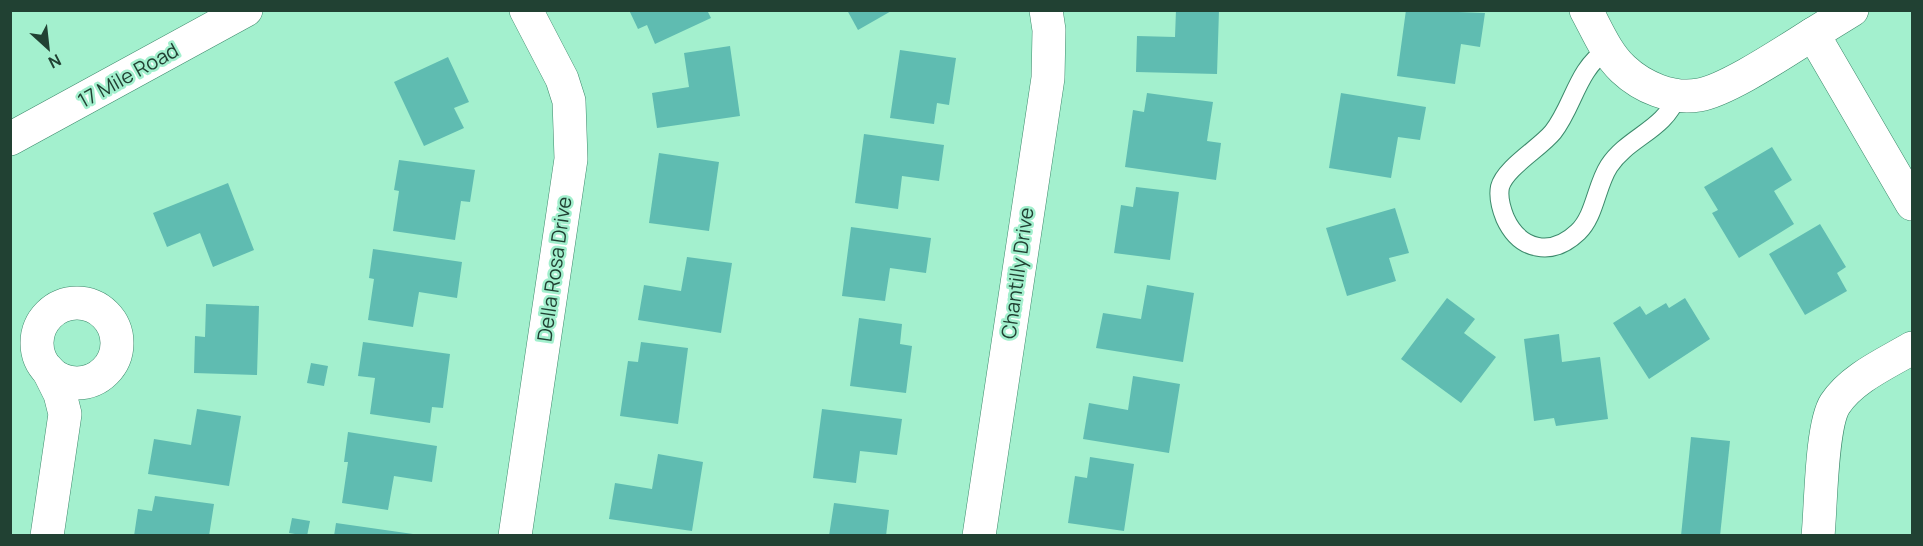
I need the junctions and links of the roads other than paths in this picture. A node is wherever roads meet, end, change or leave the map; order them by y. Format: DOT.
graph roads {
  1 [pos="246,10"];
  2 [pos="526,10"];
  3 [pos="1046,10"];
  4 [pos="1586,10"];
  5 [pos="1852,10"];
  6 [pos="1813,34"];
  7 [pos="1607,50"];
  8 [pos="1677,96"];
  9 [pos="10,139"];
  10 [pos="1912,204"];
  11 [pos="1912,348"];
  12 [pos="48,370"];
  13 [pos="95,378"];
  14 [pos="65,414"];
  15 [pos="47,536"];
  16 [pos="515,536"];
  17 [pos="979,536"];
  18 [pos="1818,536"];
  1 -- 9 [label="street, 17 Mile Road"];
  2 -- 16 [label="street, Della Rosa Drive"];
  3 -- 17 [label="street, Chantilly Drive"];
  4 -- 7 [label="street"];
  5 -- 6 [label="street"];
  6 -- 8 [label="street"];
  6 -- 10 [label="street"];
  7 -- 8 [label="street"];
  7 -- 8 [label="lane"];
  11 -- 18 [label="street"];
  12 -- 13 [label="street"];
  12 -- 13 [label="street"];
  12 -- 14 [label="street"];
  13 -- 14 [label="street"];
  14 -- 15 [label="street"];
}
